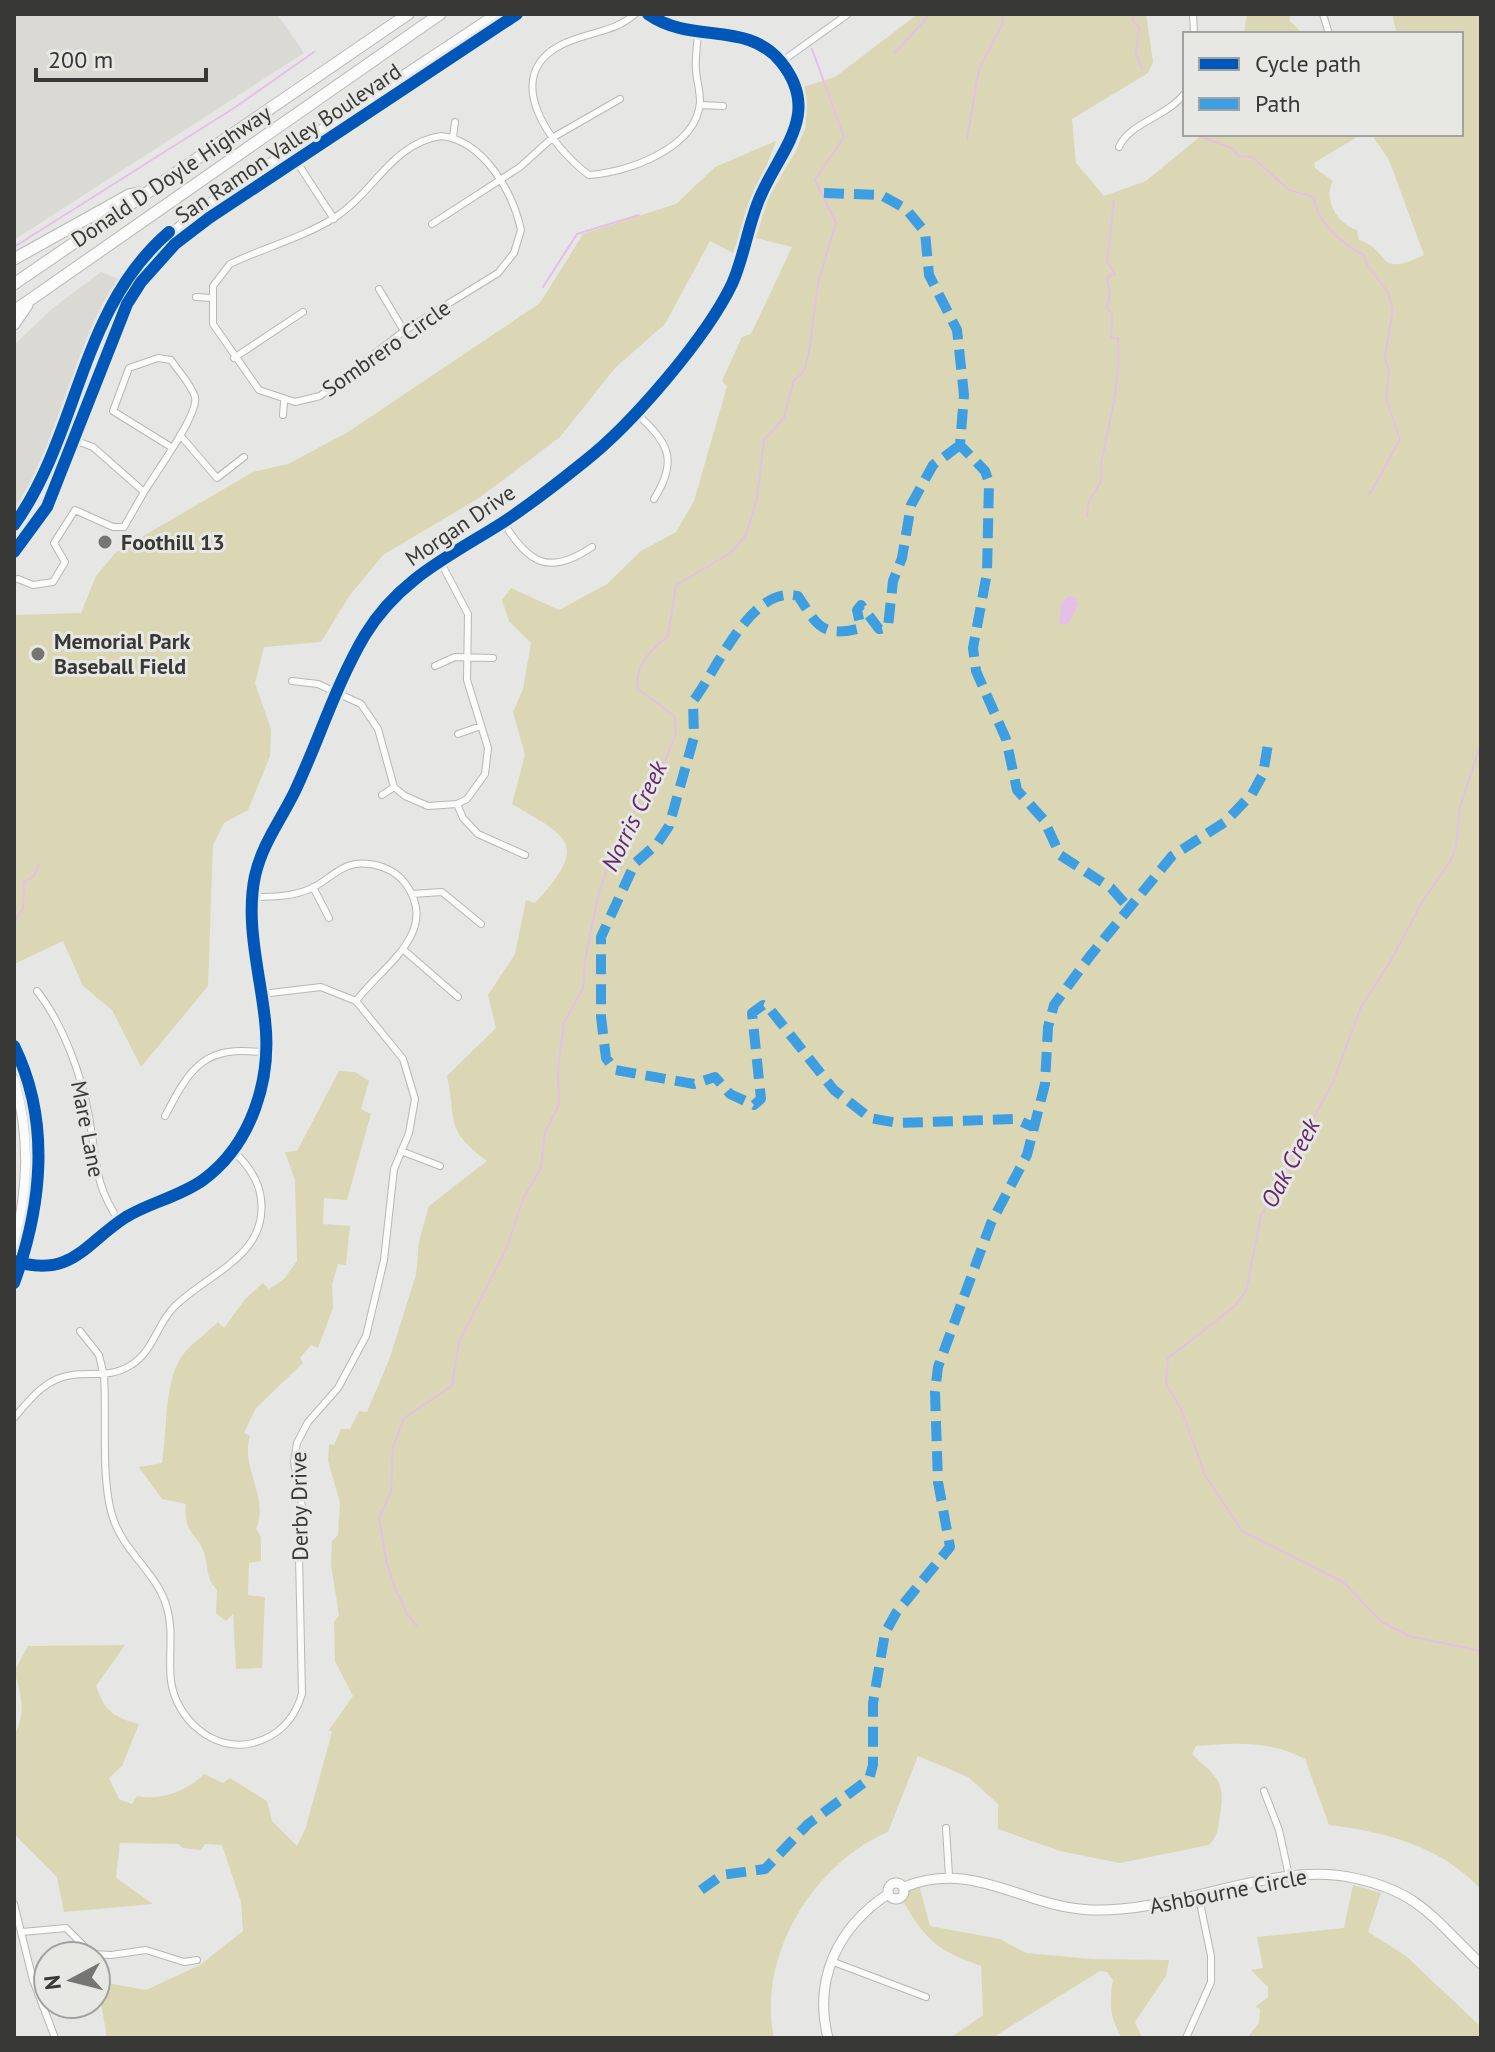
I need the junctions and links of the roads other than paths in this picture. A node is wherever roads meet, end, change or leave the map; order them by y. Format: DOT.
graph roads {
  1 [pos="408,14"];
  2 [pos="440,14"];
  3 [pos="496,14"];
  4 [pos="517,14"];
  5 [pos="635,14"];
  6 [pos="648,14"];
  7 [pos="848,14"];
  8 [pos="698,34"];
  9 [pos="781,62"];
  10 [pos="525,78"];
  11 [pos="533,80"];
  12 [pos="1183,95"];
  13 [pos="620,99"];
  14 [pos="700,105"];
  15 [pos="723,106"];
  16 [pos="455,122"];
  17 [pos="453,137"];
  18 [pos="552,138"];
  19 [pos="1119,147"];
  20 [pos="289,150"];
  21 [pos="296,161"];
  22 [pos="589,175"];
  23 [pos="500,182"];
  24 [pos="589,183"];
  25 [pos="145,193"];
  26 [pos="334,219"];
  27 [pos="432,224"];
  28 [pos="14,259"];
  29 [pos="14,284"];
  30 [pos="379,289"];
  31 [pos="196,297"];
  32 [pos="211,298"];
  33 [pos="29,301"];
  34 [pos="14,311"];
  35 [pos="303,312"];
  36 [pos="14,324"];
  37 [pos="404,331"];
  38 [pos="234,358"];
  39 [pos="284,402"];
  40 [pos="635,412"];
  41 [pos="283,415"];
  42 [pos="60,435"];
  43 [pos="180,435"];
  44 [pos="75,440"];
  45 [pos="171,447"];
  46 [pos="244,457"];
  47 [pos="144,492"];
  48 [pos="654,499"];
  49 [pos="503,522"];
  50 [pos="14,525"];
  51 [pos="592,547"];
  52 [pos="14,552"];
  53 [pos="439,559"];
  54 [pos="18,579"];
  55 [pos="466,658"];
  56 [pos="493,658"];
  57 [pos="435,666"];
  58 [pos="292,681"];
  59 [pos="339,692"];
  60 [pos="481,726"];
  61 [pos="458,734"];
  62 [pos="394,787"];
  63 [pos="382,795"];
  64 [pos="457,804"];
  65 [pos="525,855"];
  66 [pos="313,887"];
  67 [pos="412,894"];
  68 [pos="251,897"];
  69 [pos="329,918"];
  70 [pos="481,924"];
  71 [pos="405,951"];
  72 [pos="37,991"];
  73 [pos="262,994"];
  74 [pos="458,997"];
  75 [pos="356,1001"];
  76 [pos="14,1046"];
  77 [pos="266,1053"];
  78 [pos="14,1079"];
  79 [pos="165,1116"];
  80 [pos="401,1151"];
  81 [pos="234,1152"];
  82 [pos="440,1166"];
  83 [pos="120,1222"];
  84 [pos="14,1248"];
  85 [pos="18,1262"];
  86 [pos="14,1283"];
  87 [pos="80,1331"];
  88 [pos="104,1376"];
  89 [pos="14,1418"];
  90 [pos="1264,1791"];
  91 [pos="946,1828"];
  92 [pos="949,1876"];
  93 [pos="1289,1876"];
  94 [pos="1199,1898"];
  95 [pos="14,1904"];
  96 [pos="22,1932"];
  97 [pos="23,1945"];
  98 [pos="14,1948"];
  99 [pos="197,1960"];
  100 [pos="831,1961"];
  101 [pos="1481,1964"];
  102 [pos="926,1997"];
  103 [pos="55,2038"];
  104 [pos="828,2038"];
  105 [pos="1186,2038"];
  1 -- 25 [label="highway, Donald D Doyle Highway"];
  2 -- 33 [label="highway, Donald D Doyle Highway"];
  3 -- 20 [label="street, San Ramon Valley Boulevard"];
  4 -- 21 [label="street, San Ramon Valley Boulevard"];
  5 -- 11 [label="street"];
  6 -- 8 [label="street"];
  7 -- 9 [label="street"];
  8 -- 9 [label="street"];
  8 -- 14 [label="street"];
  9 -- 40 [label="street, Morgan Drive"];
  10 -- 11 [label="street"];
  11 -- 18 [label="street"];
  12 -- 19 [label="street"];
  13 -- 18 [label="street"];
  14 -- 15 [label="street"];
  14 -- 22 [label="street"];
  16 -- 17 [label="street"];
  17 -- 23 [label="street, Sombrero Circle"];
  17 -- 26 [label="street"];
  18 -- 22 [label="street"];
  18 -- 23 [label="street"];
  20 -- 21 [label="street"];
  20 -- 42 [label="street, San Ramon Valley Boulevard"];
  21 -- 26 [label="street"];
  21 -- 44 [label="street, San Ramon Valley Boulevard"];
  22 -- 24 [label="street"];
  23 -- 27 [label="street"];
  23 -- 37 [label="street, Sombrero Circle"];
  25 -- 28 [label="highway"];
  25 -- 29 [label="highway, Donald D Doyle Highway"];
  26 -- 32 [label="street"];
  30 -- 37 [label="street"];
  31 -- 32 [label="street"];
  32 -- 38 [label="street"];
  33 -- 34 [label="highway, Donald D Doyle Highway"];
  33 -- 36 [label="highway"];
  35 -- 38 [label="street"];
  37 -- 39 [label="street, Sombrero Circle"];
  38 -- 39 [label="street"];
  39 -- 41 [label="street"];
  40 -- 48 [label="street"];
  40 -- 49 [label="street, Morgan Drive"];
  42 -- 44 [label="street"];
  42 -- 50 [label="street, San Ramon Valley Boulevard"];
  43 -- 45 [label="street"];
  43 -- 45 [label="street"];
  43 -- 46 [label="street"];
  44 -- 47 [label="street"];
  44 -- 52 [label="street, San Ramon Valley Boulevard"];
  45 -- 47 [label="street"];
  47 -- 54 [label="street"];
  49 -- 51 [label="street"];
  49 -- 53 [label="street, Morgan Drive"];
  53 -- 55 [label="street"];
  53 -- 59 [label="street, Morgan Drive"];
  55 -- 56 [label="street"];
  55 -- 57 [label="street"];
  55 -- 60 [label="street"];
  58 -- 59 [label="street"];
  59 -- 62 [label="street"];
  59 -- 68 [label="street, Morgan Drive"];
  60 -- 61 [label="street"];
  60 -- 64 [label="street"];
  62 -- 63 [label="street"];
  62 -- 64 [label="street"];
  64 -- 65 [label="street"];
  66 -- 67 [label="street"];
  66 -- 68 [label="street"];
  66 -- 69 [label="street"];
  67 -- 70 [label="street"];
  67 -- 71 [label="street"];
  68 -- 73 [label="street, Morgan Drive"];
  71 -- 74 [label="street"];
  71 -- 75 [label="street"];
  72 -- 83 [label="street, Mare Lane"];
  73 -- 75 [label="street"];
  73 -- 77 [label="street, Morgan Drive"];
  75 -- 80 [label="street, Derby Drive"];
  76 -- 85 [label="street"];
  77 -- 79 [label="street"];
  77 -- 81 [label="street, Morgan Drive"];
  78 -- 84 [label="street"];
  80 -- 82 [label="street"];
  80 -- 88 [label="street, Derby Drive"];
  81 -- 83 [label="street, Morgan Drive"];
  81 -- 88 [label="street"];
  83 -- 85 [label="street, Morgan Drive"];
  85 -- 86 [label="street"];
  87 -- 88 [label="street"];
  88 -- 89 [label="street"];
  90 -- 93 [label="street"];
  91 -- 92 [label="street"];
  92 -- 94 [label="street, Ashbourne Circle"];
  92 -- 100 [label="street, Ashbourne Circle"];
  93 -- 94 [label="street, Ashbourne Circle"];
  93 -- 101 [label="street, Ashbourne Circle"];
  94 -- 105 [label="street"];
  95 -- 96 [label="street"];
  96 -- 97 [label="street"];
  96 -- 99 [label="street"];
  97 -- 98 [label="street"];
  97 -- 103 [label="street"];
  100 -- 102 [label="street"];
  100 -- 104 [label="street, Ashbourne Circle"];
}
